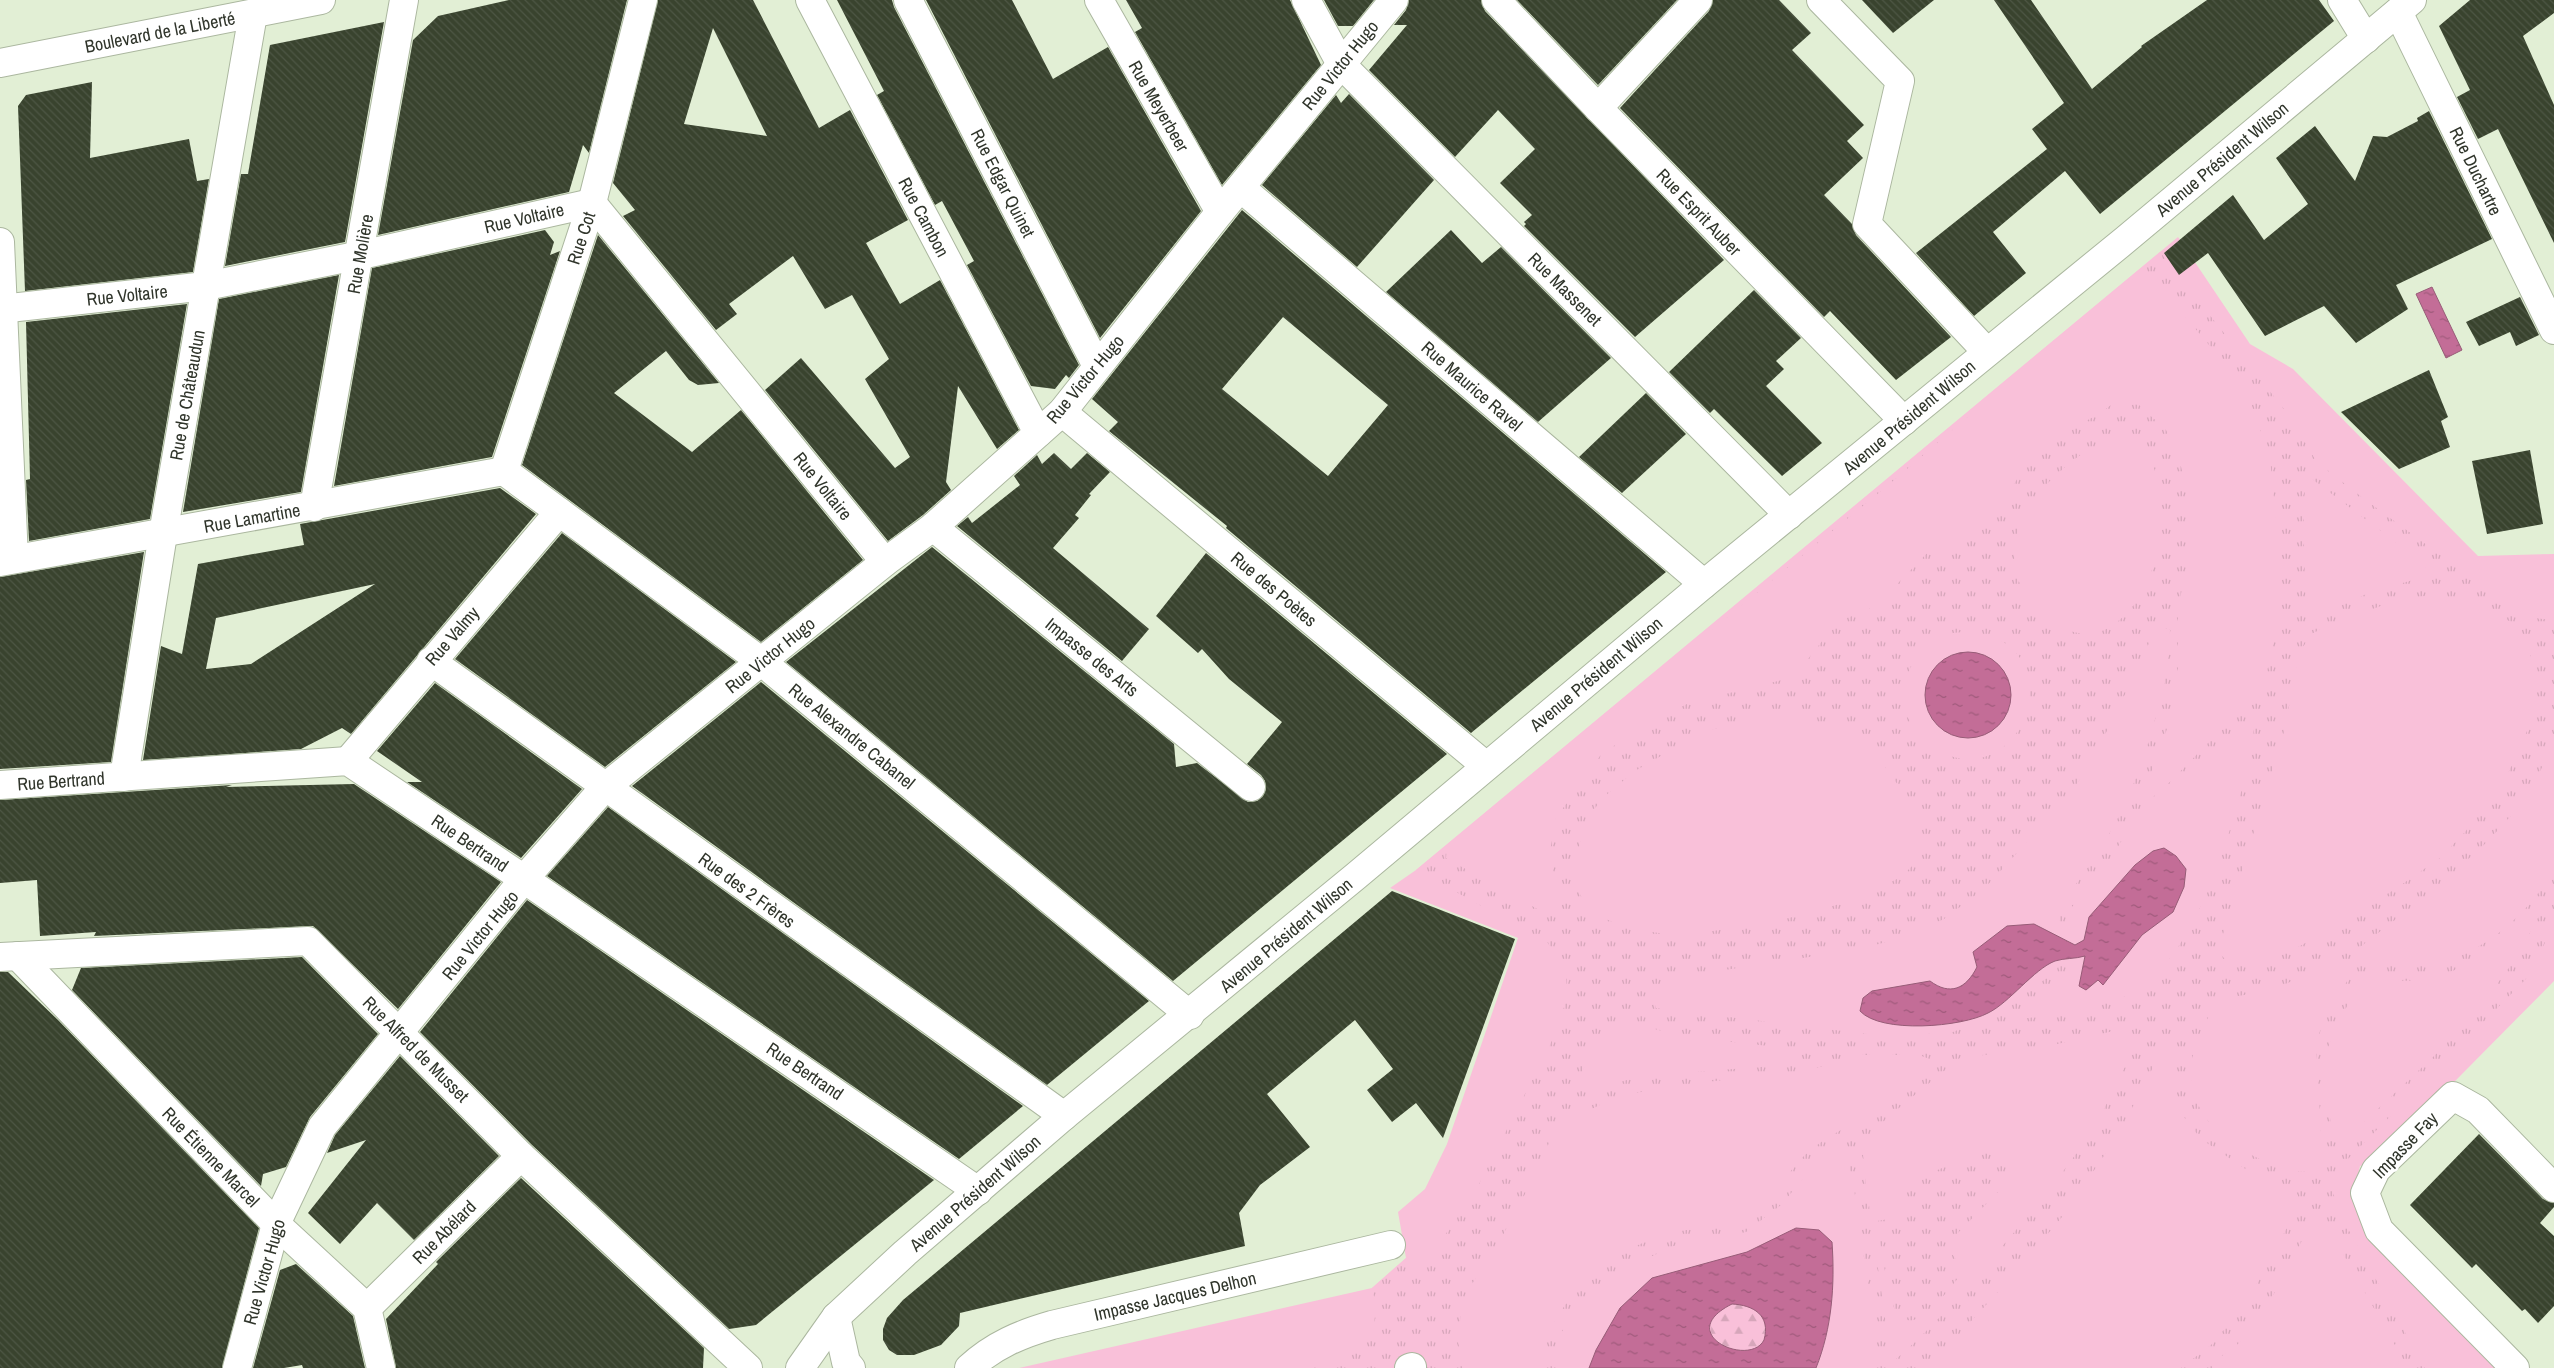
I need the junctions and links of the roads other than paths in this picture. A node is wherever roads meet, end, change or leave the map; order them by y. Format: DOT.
graph roads {
  1 [pos="321,0"];
  2 [pos="404,0"];
  3 [pos="643,0"];
  4 [pos="810,0"];
  5 [pos="908,0"];
  6 [pos="1099,0"];
  7 [pos="1306,0"];
  8 [pos="1394,0"];
  9 [pos="1496,0"];
  10 [pos="1698,0"];
  11 [pos="1821,0"];
  12 [pos="2342,0"];
  13 [pos="2405,6"];
  14 [pos="253,14"];
  15 [pos="2366,39"];
  16 [pos="0,63"];
  17 [pos="1341,64"];
  18 [pos="1598,108"];
  19 [pos="1241,188"];
  20 [pos="592,203"];
  21 [pos="1220,212"];
  22 [pos="0,242"];
  23 [pos="360,255"];
  24 [pos="206,286"];
  25 [pos="1,309"];
  26 [pos="2554,330"];
  27 [pos="1987,352"];
  28 [pos="1097,366"];
  29 [pos="1062,412"];
  30 [pos="1904,421"];
  31 [pos="1038,433"];
  32 [pos="504,471"];
  33 [pos="314,507"];
  34 [pos="559,512"];
  35 [pos="1789,515"];
  36 [pos="933,527"];
  37 [pos="163,534"];
  38 [pos="7,560"];
  39 [pos="885,562"];
  40 [pos="1704,584"];
  41 [pos="430,661"];
  42 [pos="762,662"];
  43 [pos="348,761"];
  44 [pos="1486,766"];
  45 [pos="124,777"];
  46 [pos="0,785"];
  47 [pos="604,788"];
  48 [pos="1251,788"];
  49 [pos="524,879"];
  50 [pos="9,956"];
  51 [pos="1190,1014"];
  52 [pos="401,1033"];
  53 [pos="1064,1116"];
  54 [pos="521,1156"];
  55 [pos="2554,1188"];
  56 [pos="978,1191"];
  57 [pos="276,1224"];
  58 [pos="1391,1245"];
  59 [pos="367,1308"];
  60 [pos="836,1317"];
  61 [pos="237,1368"];
  62 [pos="381,1368"];
  63 [pos="748,1368"];
  64 [pos="800,1368"];
  65 [pos="851,1368"];
  66 [pos="969,1368"];
  67 [pos="2515,1368"];
  1 -- 14 [label="street, Boulevard de la Liberté"];
  2 -- 23 [label="street, Rue Molière"];
  3 -- 20 [label="street, Rue Cot"];
  4 -- 31 [label="street, Rue Cambon"];
  5 -- 28 [label="street, Rue Edgar Quinet"];
  6 -- 21 [label="street, Rue Meyerbeer"];
  7 -- 17 [label="street, Rue Massenet"];
  8 -- 17 [label="street, Rue Victor Hugo"];
  9 -- 18 [label="street, Rue Esprit Auber"];
  10 -- 18 [label="street"];
  11 -- 27 [label="street"];
  12 -- 15 [label="street"];
  13 -- 15 [label="street, Avenue Président Wilson"];
  13 -- 26 [label="street, Rue Duchartre"];
  14 -- 16 [label="street, Boulevard de la Liberté"];
  14 -- 24 [label="street, Rue de Châteaudun"];
  15 -- 27 [label="street, Avenue Président Wilson"];
  17 -- 19 [label="street, Rue Victor Hugo"];
  17 -- 35 [label="street, Rue Massenet"];
  18 -- 30 [label="street, Rue Esprit Auber"];
  19 -- 21 [label="street, Rue Victor Hugo"];
  19 -- 40 [label="street, Rue Maurice Ravel"];
  20 -- 23 [label="street, Rue Voltaire"];
  20 -- 32 [label="street, Rue Cot"];
  20 -- 39 [label="street, Rue Voltaire"];
  21 -- 28 [label="street, Rue Victor Hugo"];
  22 -- 25 [label="street"];
  23 -- 24 [label="street, Rue Voltaire"];
  23 -- 33 [label="street, Rue Molière"];
  24 -- 25 [label="street, Rue Voltaire"];
  24 -- 37 [label="street, Rue de Châteaudun"];
  25 -- 38 [label="street"];
  27 -- 30 [label="street, Avenue Président Wilson"];
  28 -- 29 [label="street, Rue Victor Hugo"];
  29 -- 31 [label="street, Rue Victor Hugo"];
  29 -- 44 [label="street, Rue des Poètes"];
  30 -- 35 [label="street, Avenue Président Wilson"];
  31 -- 36 [label="street, Rue Victor Hugo"];
  32 -- 33 [label="street, Rue Lamartine"];
  32 -- 34 [label="street, Rue Alexandre Cabanel"];
  33 -- 37 [label="street, Rue Lamartine"];
  34 -- 41 [label="street, Rue Valmy"];
  34 -- 42 [label="street, Rue Alexandre Cabanel"];
  35 -- 40 [label="street, Avenue Président Wilson"];
  36 -- 39 [label="street, Rue Victor Hugo"];
  36 -- 48 [label="street, Impasse des Arts"];
  37 -- 38 [label="street, Rue Lamartine"];
  37 -- 45 [label="street, Rue de Châteaudun"];
  39 -- 42 [label="street, Rue Victor Hugo"];
  40 -- 44 [label="street, Avenue Président Wilson"];
  41 -- 43 [label="street, Rue Valmy"];
  41 -- 47 [label="street, Rue des 2 Frères"];
  42 -- 47 [label="street, Rue Victor Hugo"];
  42 -- 51 [label="street, Rue Alexandre Cabanel"];
  43 -- 45 [label="street, Rue Bertrand"];
  43 -- 49 [label="street, Rue Bertrand"];
  44 -- 51 [label="street, Avenue Président Wilson"];
  45 -- 46 [label="street, Rue Bertrand"];
  47 -- 49 [label="street, Rue Victor Hugo"];
  47 -- 53 [label="street, Rue des 2 Frères"];
  49 -- 52 [label="street, Rue Victor Hugo"];
  49 -- 56 [label="street, Rue Bertrand"];
  50 -- 52 [label="street, Rue Alfred de Musset"];
  50 -- 57 [label="street, Rue Étienne Marcel"];
  51 -- 53 [label="street, Avenue Président Wilson"];
  52 -- 54 [label="street, Rue Alfred de Musset"];
  52 -- 57 [label="street, Rue Victor Hugo"];
  53 -- 56 [label="street, Avenue Président Wilson"];
  54 -- 59 [label="street, Rue Abélard"];
  54 -- 63 [label="street, Rue Alfred de Musset"];
  55 -- 67 [label="street, Impasse Fay"];
  56 -- 60 [label="street, Avenue Président Wilson"];
  57 -- 59 [label="street, Rue Étienne Marcel"];
  57 -- 61 [label="street, Rue Victor Hugo"];
  58 -- 66 [label="street, Impasse Jacques Delhon"];
  59 -- 62 [label="street"];
  60 -- 64 [label="street, Avenue Président Wilson"];
  60 -- 65 [label="street"];
}
